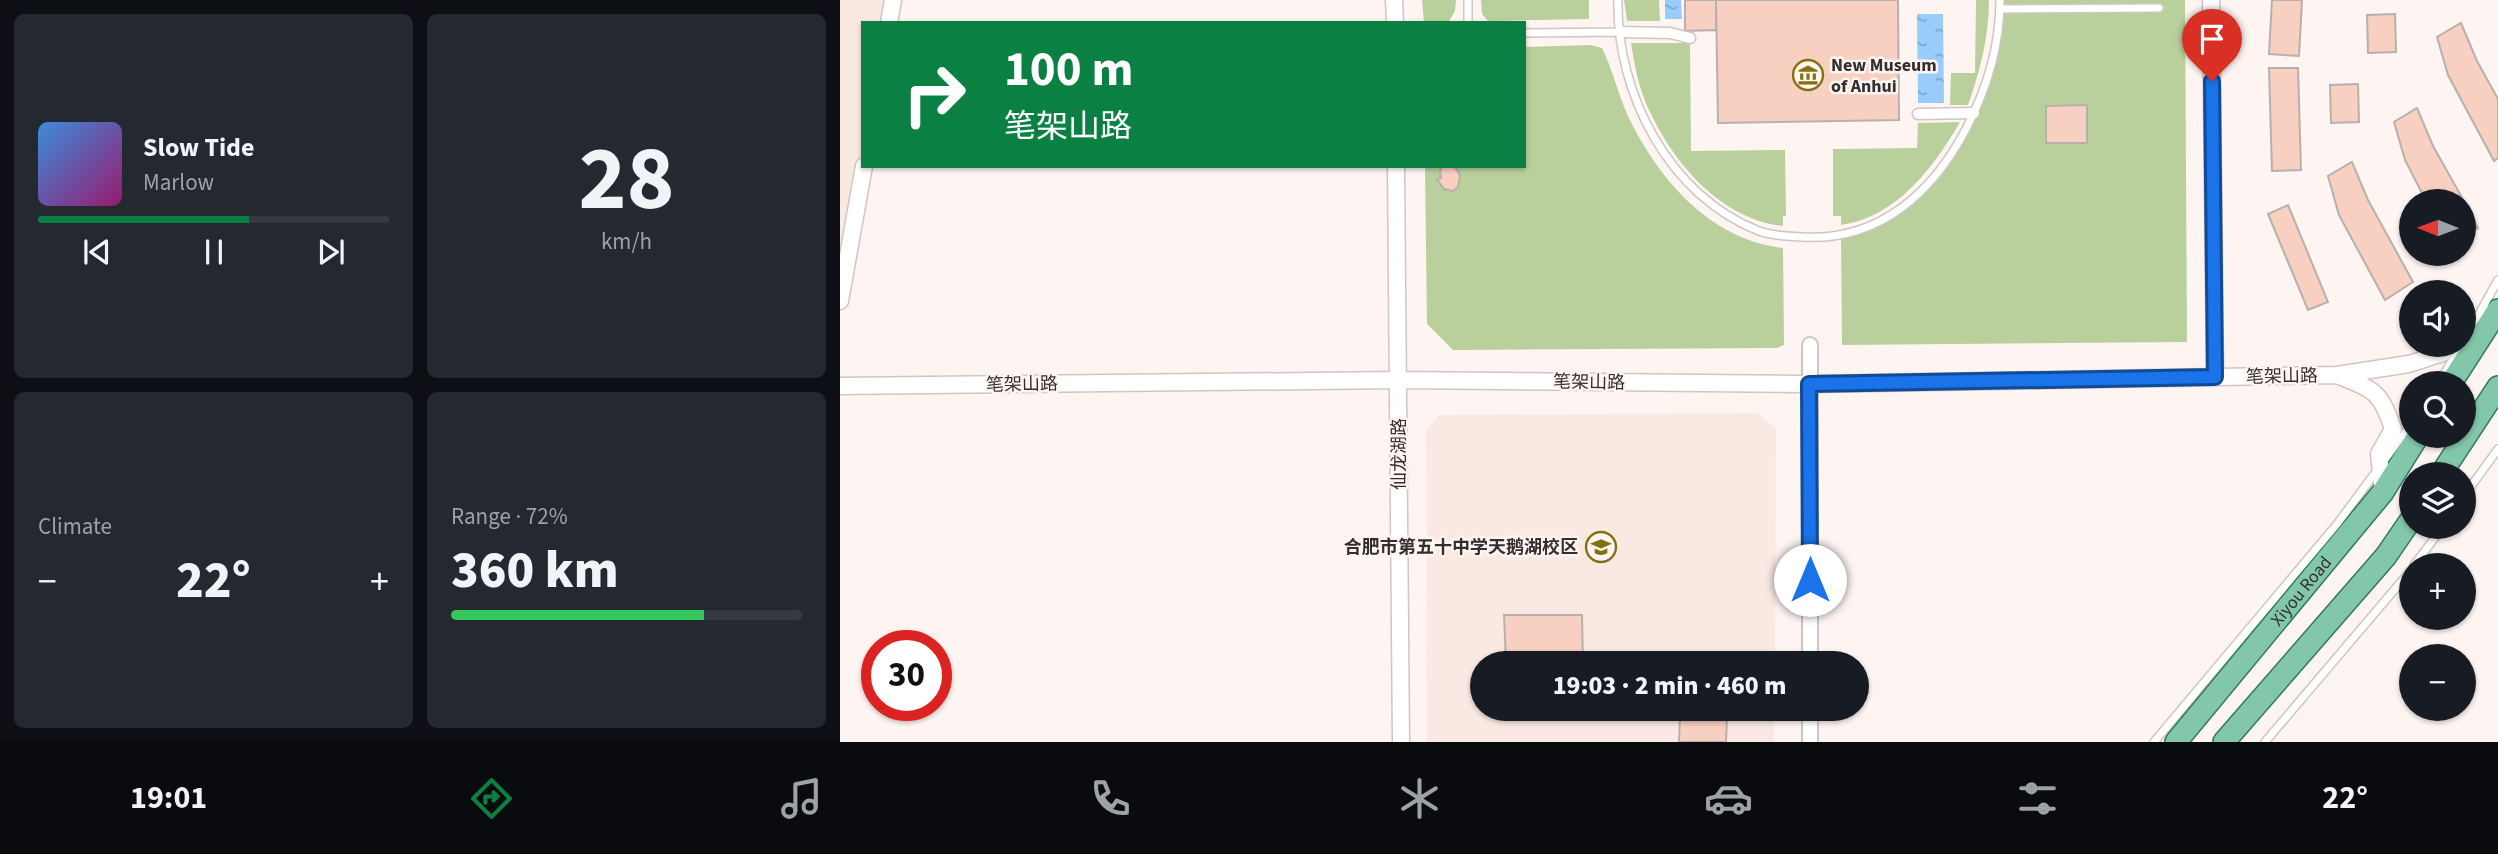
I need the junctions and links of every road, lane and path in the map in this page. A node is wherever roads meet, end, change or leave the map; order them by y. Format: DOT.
graph roads {
  1 [pos="893,0"];
  2 [pos="1394,0"];
  3 [pos="1468,0"];
  4 [pos="1618,0"];
  5 [pos="2000,0"];
  6 [pos="2211,0"];
  7 [pos="2159,8"];
  8 [pos="2000,9"];
  9 [pos="889,21"];
  10 [pos="1395,21"];
  11 [pos="1468,21"];
  12 [pos="1620,32"];
  13 [pos="1526,33"];
  14 [pos="1690,38"];
  15 [pos="1974,113"];
  16 [pos="1918,114"];
  17 [pos="864,168"];
  18 [pos="1396,168"];
  19 [pos="2498,280"];
  20 [pos="840,301"];
  21 [pos="2498,309"];
  22 [pos="2476,315"];
  23 [pos="2476,322"];
  24 [pos="1810,345"];
  25 [pos="2429,357"];
  26 [pos="2459,371"];
  27 [pos="2337,375"];
  28 [pos="2215,377"];
  29 [pos="1398,380"];
  30 [pos="1809,384"];
  31 [pos="840,386"];
  32 [pos="2498,387"];
  33 [pos="2399,441"];
  34 [pos="2410,448"];
  35 [pos="2498,449"];
  36 [pos="2449,462"];
  37 [pos="2380,467"];
  38 [pos="2476,479"];
  39 [pos="2383,492"];
  40 [pos="2399,537"];
  41 [pos="2399,584"];
  42 [pos="1810,651"];
  43 [pos="1810,721"];
  44 [pos="1401,742"];
  45 [pos="1810,742"];
  46 [pos="2154,742"];
  47 [pos="2176,742"];
  48 [pos="2224,742"];
  49 [pos="2265,742"];
  1 -- 9 [label="street"];
  2 -- 10 [label="street"];
  3 -- 11 [label="lane"];
  4 -- 12 [label="lane"];
  5 -- 8 [label="lane"];
  6 -- 28 [label="street"];
  7 -- 8 [label="lane"];
  8 -- 15 [label="lane"];
  12 -- 13 [label="lane"];
  12 -- 14 [label="street"];
  12 -- 15 [label="lane"];
  15 -- 16 [label="street"];
  17 -- 20 [label="street"];
  18 -- 29 [label="street, 仙龙湖路"];
  19 -- 22 [label="lane"];
  21 -- 23 [label="street"];
  21 -- 26 [label="main road"];
  24 -- 30 [label="street"];
  25 -- 27 [label="street, 笔架山路"];
  27 -- 28 [label="street, 笔架山路"];
  27 -- 37 [label="street"];
  28 -- 30 [label="street, 笔架山路"];
  29 -- 30 [label="street, 笔架山路"];
  29 -- 31 [label="street, 笔架山路"];
  29 -- 44 [label="street, 仙龙湖路"];
  30 -- 42 [label="street"];
  32 -- 36 [label="main road"];
  33 -- 37 [label="lane"];
  34 -- 39 [label="main road, Xiyou Road"];
  35 -- 38 [label="lane"];
  37 -- 39 [label="street"];
  37 -- 46 [label="lane"];
  39 -- 47 [label="main road, Xiyou Road"];
  40 -- 48 [label="main road"];
  41 -- 49 [label="lane"];
  43 -- 45 [label="street"];
}
